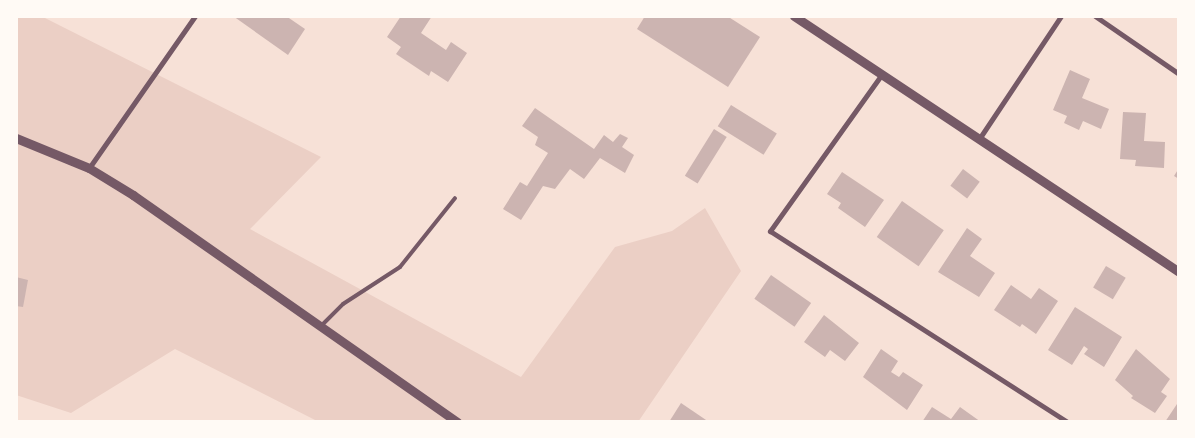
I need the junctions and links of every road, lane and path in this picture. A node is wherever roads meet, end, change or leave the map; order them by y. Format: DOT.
graph roads {
  1 [pos="195,16"];
  2 [pos="794,16"];
  3 [pos="1061,16"];
  4 [pos="1095,16"];
  5 [pos="882,74"];
  6 [pos="1179,74"];
  7 [pos="16,138"];
  8 [pos="979,139"];
  9 [pos="89,168"];
  10 [pos="455,198"];
  11 [pos="1179,272"];
  12 [pos="321,326"];
  13 [pos="458,422"];
  14 [pos="1068,422"];
  1 -- 9 [label="street"];
  2 -- 5 [label="street"];
  3 -- 8 [label="street"];
  4 -- 6 [label="street"];
  5 -- 8 [label="street"];
  5 -- 14 [label="street"];
  7 -- 9 [label="street"];
  8 -- 11 [label="street"];
  9 -- 12 [label="street"];
  10 -- 12 [label="lane"];
  12 -- 13 [label="street"];
}
